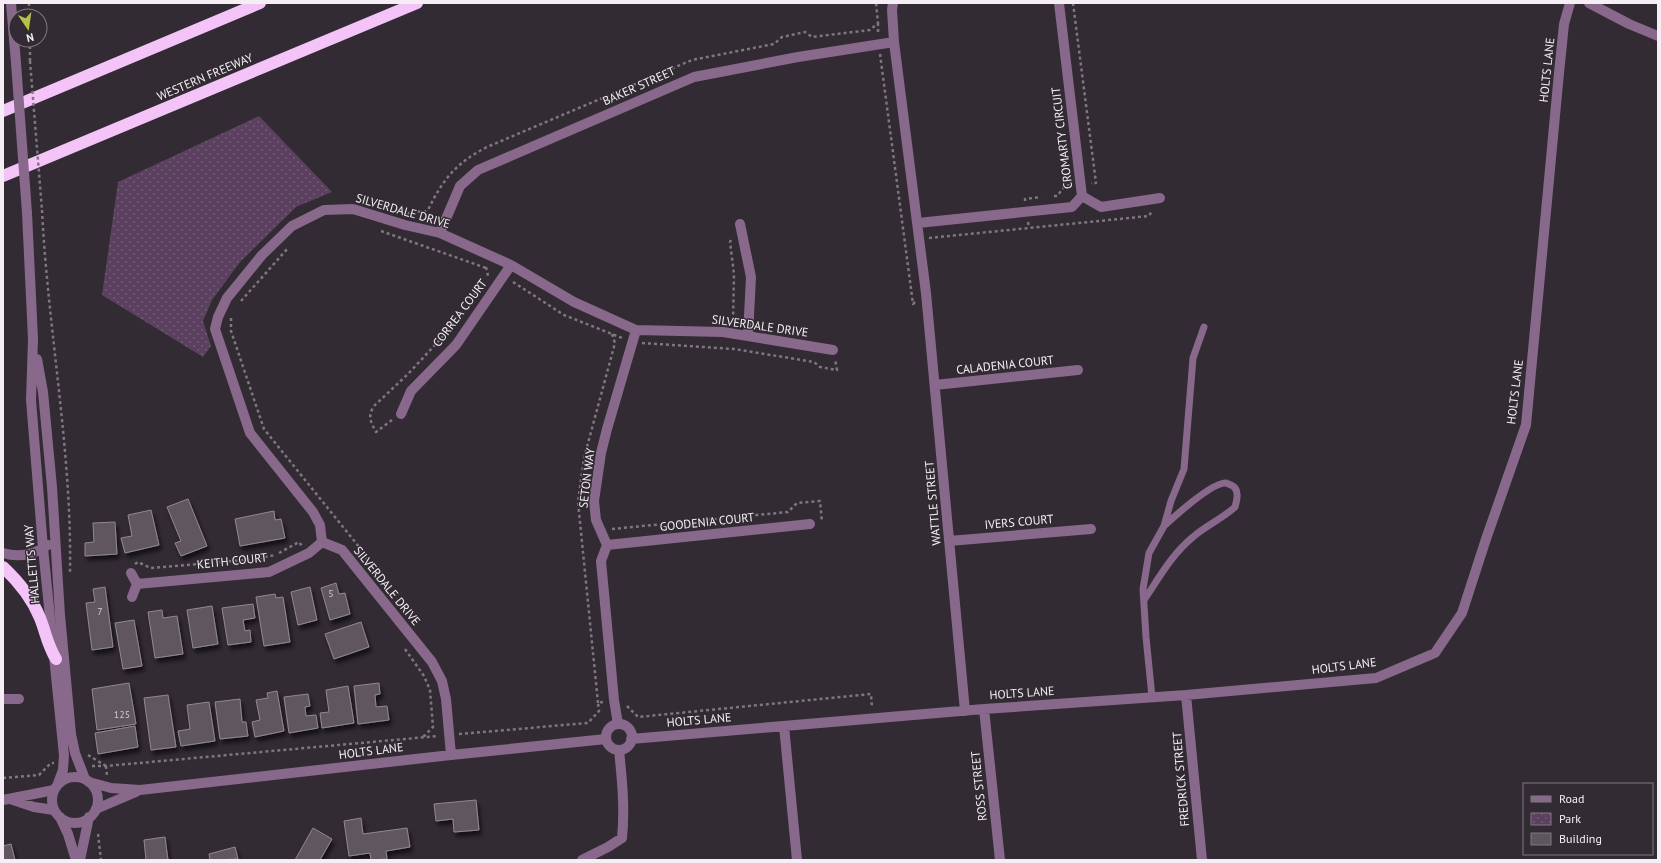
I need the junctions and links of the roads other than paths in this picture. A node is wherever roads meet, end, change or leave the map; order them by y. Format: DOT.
graph roads {
  1 [pos="11,3"];
  2 [pos="260,3"];
  3 [pos="417,3"];
  4 [pos="893,3"];
  5 [pos="1059,3"];
  6 [pos="1570,3"];
  7 [pos="1589,3"];
  8 [pos="1658,36"];
  9 [pos="894,42"];
  10 [pos="3,111"];
  11 [pos="3,176"];
  12 [pos="1082,196"];
  13 [pos="1160,198"];
  14 [pos="918,223"];
  15 [pos="740,224"];
  16 [pos="440,233"];
  17 [pos="511,265"];
  18 [pos="1204,327"];
  19 [pos="636,330"];
  20 [pos="748,335"];
  21 [pos="33,339"];
  22 [pos="833,350"];
  23 [pos="1078,370"];
  24 [pos="935,385"];
  25 [pos="401,414"];
  26 [pos="810,524"];
  27 [pos="1164,526"];
  28 [pos="1091,529"];
  29 [pos="56,539"];
  30 [pos="949,541"];
  31 [pos="322,542"];
  32 [pos="607,545"];
  33 [pos="43,548"];
  34 [pos="3,553"];
  35 [pos="3,567"];
  36 [pos="131,573"];
  37 [pos="136,584"];
  38 [pos="132,597"];
  39 [pos="1144,600"];
  40 [pos="56,659"];
  41 [pos="1186,695"];
  42 [pos="1152,697"];
  43 [pos="3,699"];
  44 [pos="19,699"];
  45 [pos="984,709"];
  46 [pos="965,711"];
  47 [pos="618,724"];
  48 [pos="784,726"];
  49 [pos="631,738"];
  50 [pos="606,739"];
  51 [pos="619,750"];
  52 [pos="451,755"];
  53 [pos="87,781"];
  54 [pos="56,788"];
  55 [pos="140,790"];
  56 [pos="6,800"];
  57 [pos="93,813"];
  58 [pos="57,814"];
  59 [pos="76,860"];
  60 [pos="80,860"];
  61 [pos="582,860"];
  62 [pos="797,860"];
  63 [pos="1000,860"];
  64 [pos="1202,860"];
  1 -- 21 [label="street, HALLETTS WAY, bridge"];
  2 -- 10 [label="highway"];
  3 -- 11 [label="highway, WESTERN FREEWAY"];
  4 -- 9 [label="street"];
  5 -- 12 [label="street, CROMARTY CIRCUIT"];
  6 -- 41 [label="street, HOLTS LANE"];
  7 -- 8 [label="street"];
  9 -- 14 [label="street"];
  9 -- 16 [label="street, BAKER STREET"];
  12 -- 13 [label="street"];
  12 -- 14 [label="street, CROMARTY CIRCUIT"];
  14 -- 24 [label="street, WATTLE STREET"];
  15 -- 20 [label="street"];
  16 -- 17 [label="street, SILVERDALE DRIVE"];
  16 -- 31 [label="street, SILVERDALE DRIVE"];
  17 -- 19 [label="street, SILVERDALE DRIVE"];
  17 -- 25 [label="street, CORREA COURT"];
  18 -- 27 [label="lane"];
  19 -- 20 [label="street, SILVERDALE DRIVE"];
  19 -- 32 [label="street, SETON WAY"];
  20 -- 22 [label="street, SILVERDALE DRIVE"];
  21 -- 29 [label="street, HALLETTS WAY"];
  21 -- 33 [label="street, HALLETTS WAY"];
  23 -- 24 [label="street, CALADENIA COURT"];
  24 -- 30 [label="street, WATTLE STREET"];
  26 -- 32 [label="street, GOODENIA COURT"];
  27 -- 39 [label="lane"];
  27 -- 39 [label="lane"];
  28 -- 30 [label="street, IVERS COURT"];
  29 -- 33 [label="street"];
  29 -- 53 [label="street, HALLETTS WAY"];
  30 -- 46 [label="street, WATTLE STREET"];
  31 -- 37 [label="street, KEITH COURT"];
  31 -- 52 [label="street, SILVERDALE DRIVE"];
  32 -- 47 [label="street"];
  33 -- 34 [label="street"];
  33 -- 40 [label="street, HALLETTS WAY"];
  35 -- 40 [label="highway"];
  36 -- 37 [label="street"];
  37 -- 38 [label="street"];
  39 -- 42 [label="lane"];
  40 -- 54 [label="street, HALLETTS WAY"];
  41 -- 42 [label="street, HOLTS LANE"];
  41 -- 64 [label="street, FREDRICK STREET"];
  42 -- 45 [label="street, HOLTS LANE"];
  43 -- 44 [label="street"];
  45 -- 46 [label="street, HOLTS LANE"];
  45 -- 63 [label="street, ROSS STREET"];
  46 -- 48 [label="street, HOLTS LANE"];
  47 -- 49 [label="street"];
  47 -- 50 [label="street"];
  48 -- 49 [label="street, HOLTS LANE"];
  48 -- 62 [label="street"];
  49 -- 51 [label="street"];
  50 -- 51 [label="street"];
  50 -- 52 [label="street, HOLTS LANE"];
  51 -- 61 [label="street"];
  52 -- 55 [label="street, HOLTS LANE"];
  53 -- 54 [label="street"];
  53 -- 55 [label="street, HOLTS LANE"];
  53 -- 57 [label="street"];
  54 -- 56 [label="street"];
  54 -- 58 [label="street"];
  55 -- 57 [label="street, HOLTS LANE"];
  56 -- 58 [label="street"];
  57 -- 58 [label="street"];
  57 -- 60 [label="street"];
  58 -- 59 [label="street"];
}
